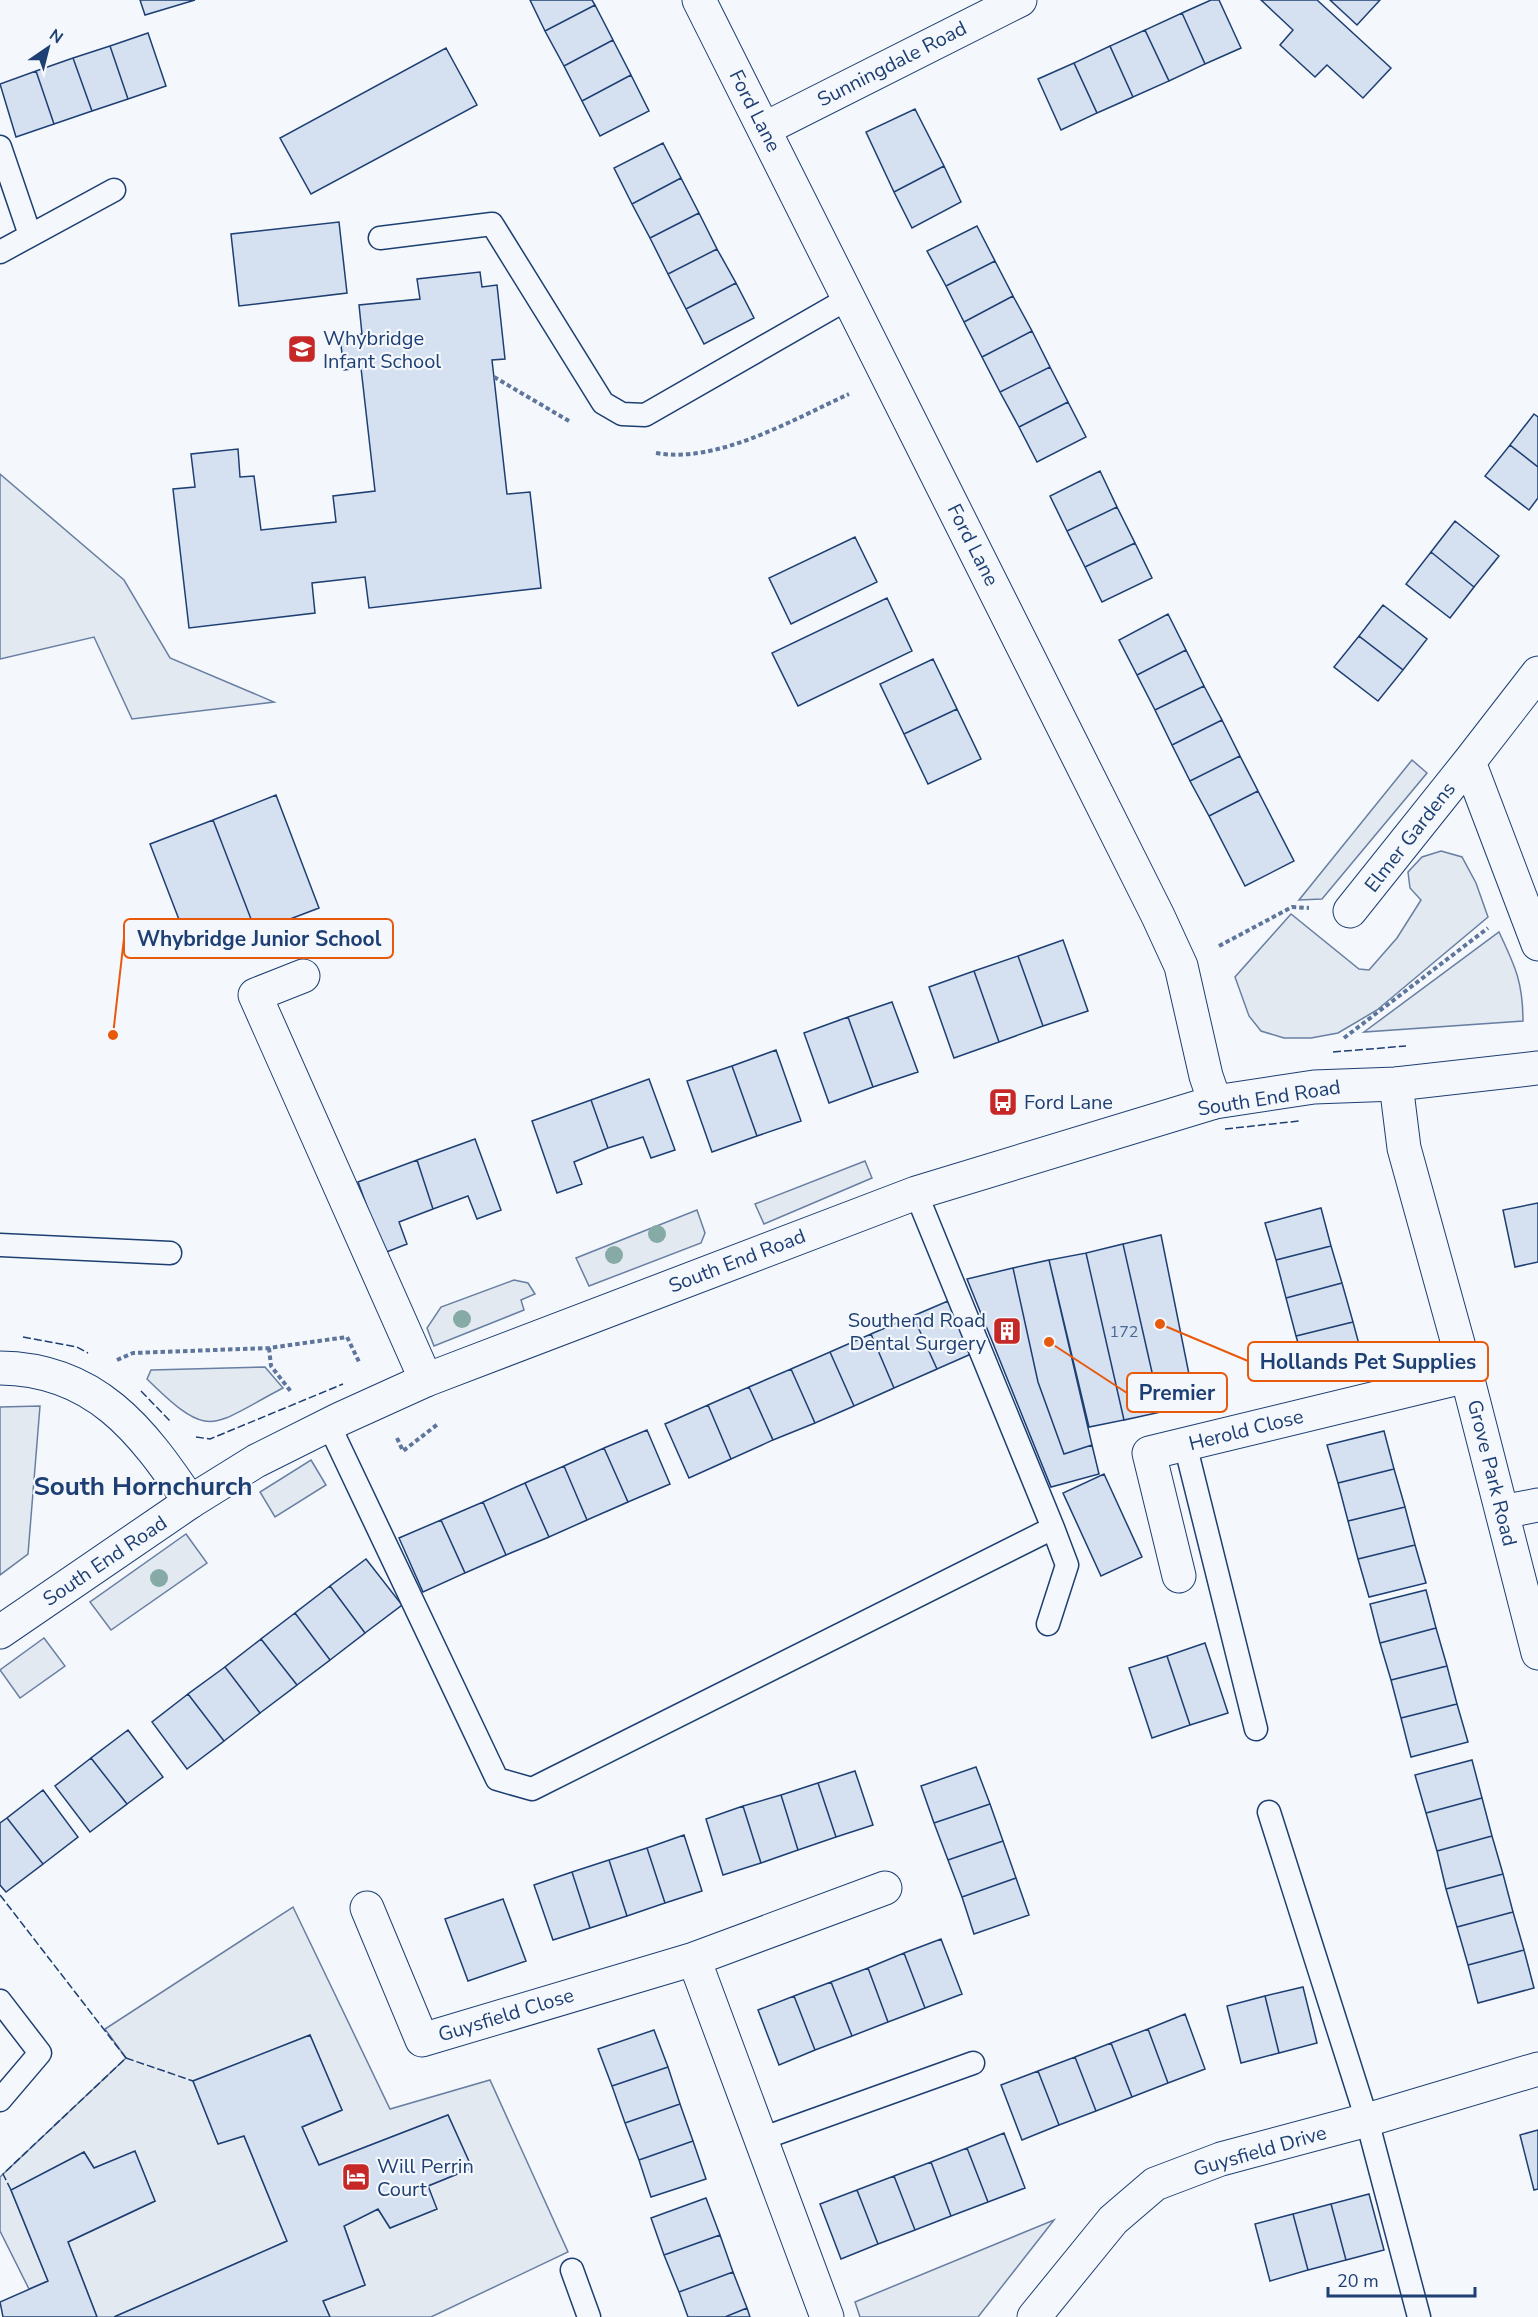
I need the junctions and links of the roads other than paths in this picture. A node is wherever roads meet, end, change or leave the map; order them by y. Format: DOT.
graph roads {
  1 [pos="699,0"];
  2 [pos="1020,0"];
  3 [pos="764,129"];
  4 [pos="0,147"];
  5 [pos="114,190"];
  6 [pos="30,236"];
  7 [pos="380,238"];
  8 [pos="0,252"];
  9 [pos="849,298"];
  10 [pos="1538,673"];
  11 [pos="1468,762"];
  12 [pos="1350,911"];
  13 [pos="1538,944"];
  14 [pos="303,976"];
  15 [pos="1538,1068"];
  16 [pos="1396,1084"];
  17 [pos="1215,1102"];
  18 [pos="916,1193"];
  19 [pos="0,1245"];
  20 [pos="170,1253"];
  21 [pos="0,1368"];
  22 [pos="1467,1376"];
  23 [pos="426,1380"];
  24 [pos="329,1425"];
  25 [pos="1185,1444"];
  26 [pos="190,1502"];
  27 [pos="1538,1505"];
  28 [pos="1502,1512"];
  29 [pos="1053,1528"];
  30 [pos="1179,1576"];
  31 [pos="1048,1624"];
  32 [pos="0,1632"];
  33 [pos="1538,1653"];
  34 [pos="1256,1729"];
  35 [pos="1269,1812"];
  36 [pos="885,1888"];
  37 [pos="367,1908"];
  38 [pos="694,1959"];
  39 [pos="0,2001"];
  40 [pos="973,2063"];
  41 [pos="1538,2069"];
  42 [pos="0,2100"];
  43 [pos="1367,2120"];
  44 [pos="761,2139"];
  45 [pos="572,2270"];
  46 [pos="589,2317"];
  47 [pos="827,2317"];
  48 [pos="1034,2317"];
  49 [pos="1419,2317"];
  1 -- 3 [label="street, Ford Lane"];
  2 -- 3 [label="street, Sunningdale Road"];
  3 -- 9 [label="street, Ford Lane"];
  4 -- 6 [label="lane"];
  5 -- 6 [label="lane"];
  6 -- 8 [label="lane"];
  7 -- 9 [label="lane"];
  9 -- 17 [label="street, Ford Lane"];
  10 -- 11 [label="street, Elmer Gardens"];
  11 -- 12 [label="street, Elmer Gardens"];
  11 -- 13 [label="street, Elmer Gardens"];
  14 -- 23 [label="street"];
  15 -- 16 [label="street, South End Road"];
  16 -- 17 [label="street, South End Road"];
  16 -- 22 [label="street, Grove Park Road"];
  17 -- 18 [label="street, South End Road"];
  18 -- 23 [label="street, South End Road"];
  18 -- 29 [label="lane"];
  19 -- 20 [label="lane"];
  21 -- 26 [label="street"];
  22 -- 25 [label="street, Herold Close"];
  22 -- 28 [label="street, Grove Park Road"];
  23 -- 24 [label="street, South End Road"];
  24 -- 26 [label="street, South End Road"];
  24 -- 29 [label="lane"];
  25 -- 30 [label="street, Herold Close"];
  25 -- 34 [label="lane"];
  26 -- 32 [label="street, South End Road"];
  27 -- 28 [label="street"];
  28 -- 33 [label="street, Grove Park Road"];
  29 -- 31 [label="lane"];
  35 -- 43 [label="lane"];
  36 -- 38 [label="street, Guysfield Close"];
  37 -- 38 [label="street, Guysfield Close"];
  38 -- 44 [label="street"];
  39 -- 42 [label="lane"];
  40 -- 44 [label="lane"];
  41 -- 43 [label="street, Guysfield Drive"];
  43 -- 48 [label="street, Guysfield Drive"];
  43 -- 49 [label="lane"];
  44 -- 47 [label="street"];
  45 -- 46 [label="lane"];
}
